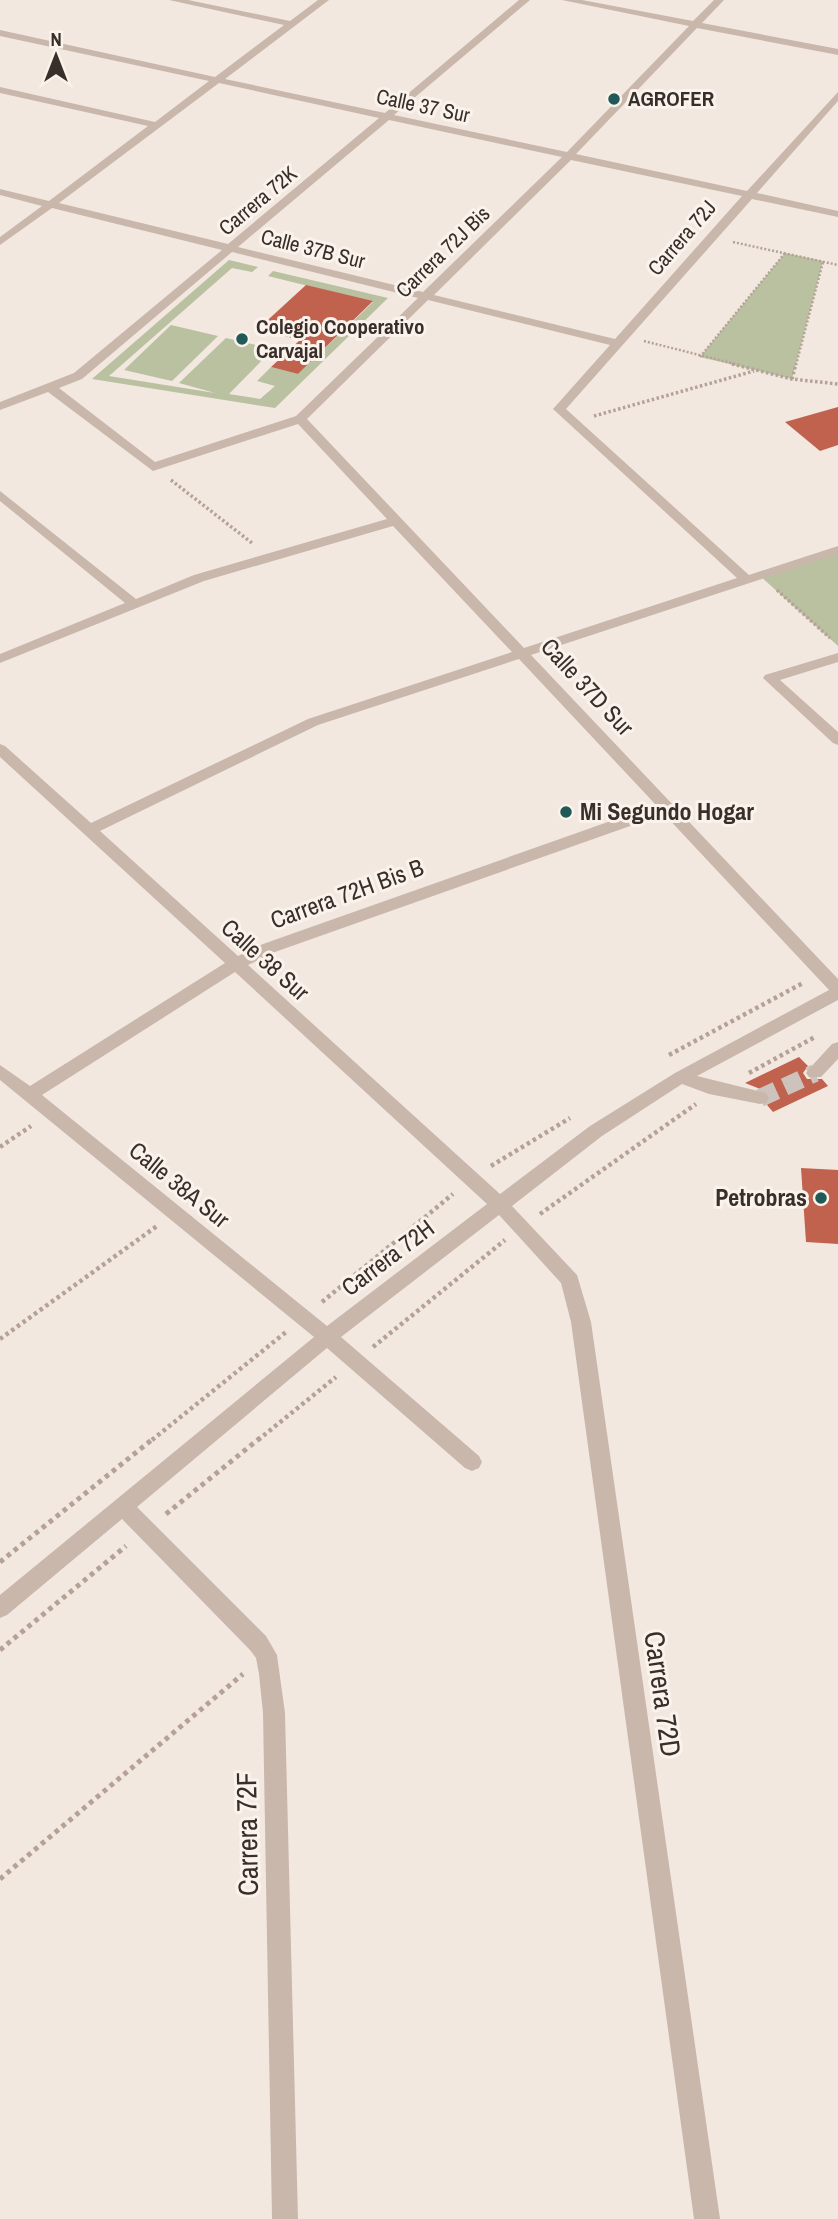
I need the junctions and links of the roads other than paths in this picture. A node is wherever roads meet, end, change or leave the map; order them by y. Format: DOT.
graph roads {
  1 [pos="174,0"];
  2 [pos="324,0"];
  3 [pos="525,0"];
  4 [pos="567,0"];
  5 [pos="719,0"];
  6 [pos="292,24"];
  7 [pos="693,24"];
  8 [pos="0,33"];
  9 [pos="838,52"];
  10 [pos="216,81"];
  11 [pos="0,90"];
  12 [pos="838,95"];
  13 [pos="386,118"];
  14 [pos="156,125"];
  15 [pos="568,157"];
  16 [pos="0,192"];
  17 [pos="747,195"];
  18 [pos="50,204"];
  19 [pos="838,214"];
  20 [pos="0,242"];
  21 [pos="230,249"];
  22 [pos="425,296"];
  23 [pos="620,340"];
  24 [pos="50,387"];
  25 [pos="0,405"];
  26 [pos="300,419"];
  27 [pos="0,495"];
  28 [pos="396,521"];
  29 [pos="838,550"];
  30 [pos="753,577"];
  31 [pos="132,603"];
  32 [pos="520,652"];
  33 [pos="838,657"];
  34 [pos="0,659"];
  35 [pos="838,740"];
  36 [pos="0,749"];
  37 [pos="667,807"];
  38 [pos="88,831"];
  39 [pos="234,965"];
  40 [pos="838,991"];
  41 [pos="838,1048"];
  42 [pos="0,1071"];
  43 [pos="815,1073"];
  44 [pos="681,1077"];
  45 [pos="29,1095"];
  46 [pos="760,1098"];
  47 [pos="500,1205"];
  48 [pos="327,1337"];
  49 [pos="472,1462"];
  50 [pos="123,1507"];
  51 [pos="3,1601"];
  52 [pos="285,2219"];
  53 [pos="707,2219"];
  1 -- 6 [label="street"];
  2 -- 6 [label="street"];
  3 -- 13 [label="street, Carrera 72K"];
  4 -- 7 [label="street"];
  5 -- 7 [label="street, Carrera 72J Bis"];
  6 -- 10 [label="street"];
  7 -- 9 [label="street"];
  7 -- 15 [label="street, Carrera 72J Bis"];
  8 -- 10 [label="street, Calle 37 Sur"];
  10 -- 13 [label="street, Calle 37 Sur"];
  10 -- 14 [label="street"];
  11 -- 14 [label="street"];
  12 -- 17 [label="street, Carrera 72J"];
  13 -- 15 [label="street, Calle 37 Sur"];
  13 -- 21 [label="street, Carrera 72K"];
  14 -- 18 [label="street"];
  15 -- 17 [label="street, Calle 37 Sur"];
  15 -- 22 [label="street, Carrera 72J Bis"];
  16 -- 18 [label="street, Calle 37B Sur"];
  17 -- 19 [label="street, Calle 37 Sur"];
  17 -- 23 [label="street, Carrera 72J"];
  18 -- 20 [label="street"];
  18 -- 21 [label="street, Calle 37B Sur"];
  21 -- 22 [label="street, Calle 37B Sur"];
  21 -- 24 [label="street, Carrera 72K"];
  22 -- 23 [label="street, Calle 37B Sur"];
  22 -- 26 [label="street, Carrera 72J Bis"];
  23 -- 30 [label="street, Carrera 72J"];
  24 -- 25 [label="street, Carrera 72K"];
  24 -- 26 [label="street, Carrera 72J Bis"];
  26 -- 28 [label="street, Calle 37D Sur"];
  27 -- 31 [label="street"];
  28 -- 31 [label="street"];
  28 -- 32 [label="street, Calle 37D Sur"];
  29 -- 30 [label="street"];
  30 -- 32 [label="street"];
  31 -- 34 [label="street"];
  32 -- 37 [label="street, Calle 37D Sur"];
  32 -- 38 [label="street"];
  33 -- 35 [label="street"];
  36 -- 38 [label="street, Calle 38 Sur"];
  37 -- 39 [label="street, Carrera 72H Bis B"];
  37 -- 40 [label="street, Calle 37D Sur"];
  38 -- 39 [label="street, Calle 38 Sur"];
  39 -- 45 [label="street, Carrera 72H Bis B"];
  39 -- 47 [label="street, Calle 38 Sur"];
  40 -- 44 [label="street, Carrera 72H"];
  41 -- 43 [label="street"];
  42 -- 45 [label="street, Calle 38A Sur"];
  44 -- 46 [label="street"];
  44 -- 47 [label="street, Carrera 72H"];
  45 -- 48 [label="street, Calle 38A Sur"];
  47 -- 48 [label="street, Carrera 72H"];
  47 -- 53 [label="street, Carrera 72D"];
  48 -- 49 [label="street, Calle 38A Sur"];
  48 -- 50 [label="street, Carrera 72H"];
  50 -- 51 [label="street, Carrera 72H"];
  50 -- 52 [label="street, Carrera 72F"];
}
